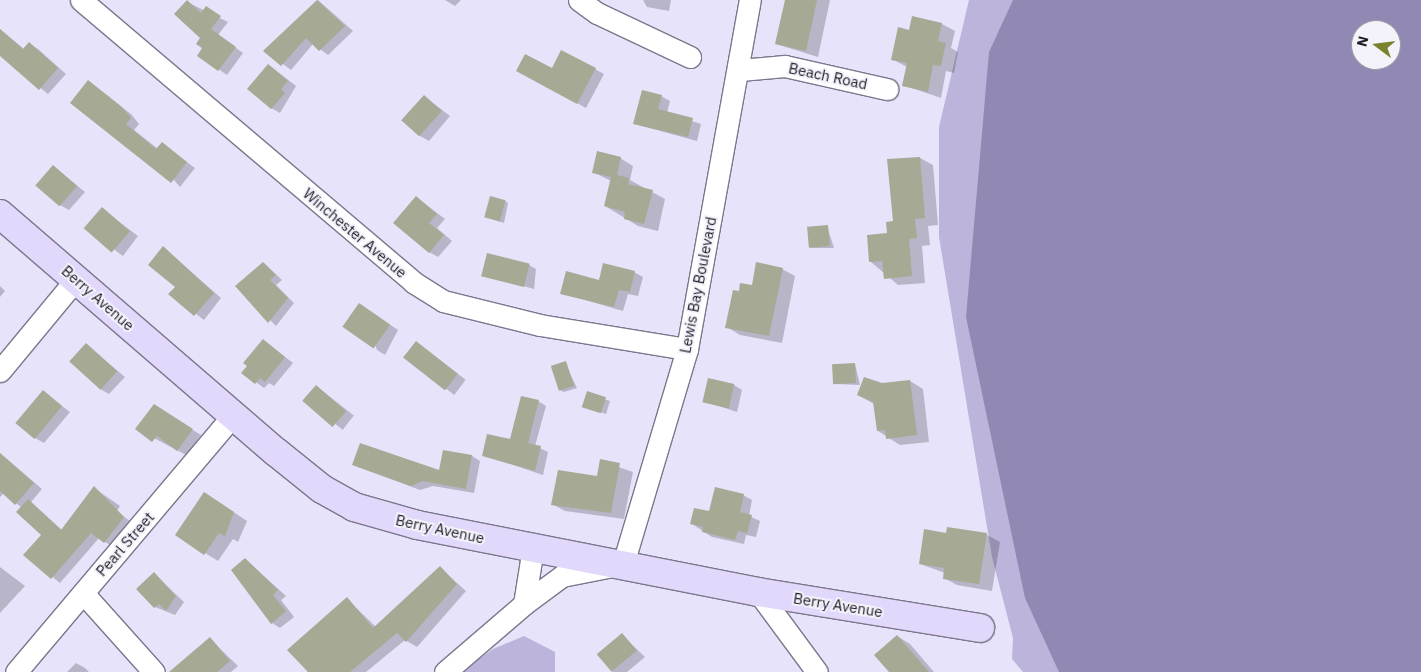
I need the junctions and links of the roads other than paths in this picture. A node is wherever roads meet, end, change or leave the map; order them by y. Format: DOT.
graph roads {
  1 [pos="81,0"];
  2 [pos="579,0"];
  3 [pos="750,0"];
  4 [pos="690,57"];
  5 [pos="740,70"];
  6 [pos="887,88"];
  7 [pos="0,214"];
  8 [pos="76,279"];
  9 [pos="687,350"];
  10 [pos="0,371"];
  11 [pos="234,415"];
  12 [pos="534,548"];
  13 [pos="623,564"];
  14 [pos="758,592"];
  15 [pos="83,593"];
  16 [pos="524,604"];
  17 [pos="980,628"];
  18 [pos="16,672"];
  19 [pos="154,672"];
  20 [pos="445,672"];
  21 [pos="817,672"];
  1 -- 9 [label="street, Winchester Avenue"];
  2 -- 4 [label="street"];
  3 -- 5 [label="street, Lewis Bay Boulevard"];
  5 -- 6 [label="street, Beach Road"];
  5 -- 9 [label="street, Lewis Bay Boulevard"];
  7 -- 8 [label="street, Berry Avenue"];
  8 -- 10 [label="street"];
  8 -- 11 [label="street, Berry Avenue"];
  9 -- 13 [label="street, Lewis Bay Boulevard"];
  11 -- 12 [label="street, Berry Avenue"];
  11 -- 15 [label="street, Pearl Street"];
  12 -- 13 [label="street, Berry Avenue"];
  12 -- 16 [label="street"];
  13 -- 14 [label="street, Berry Avenue"];
  13 -- 16 [label="street"];
  14 -- 17 [label="street, Berry Avenue"];
  14 -- 21 [label="street"];
  15 -- 18 [label="street, Pearl Street"];
  15 -- 19 [label="street"];
  16 -- 20 [label="street"];
}
